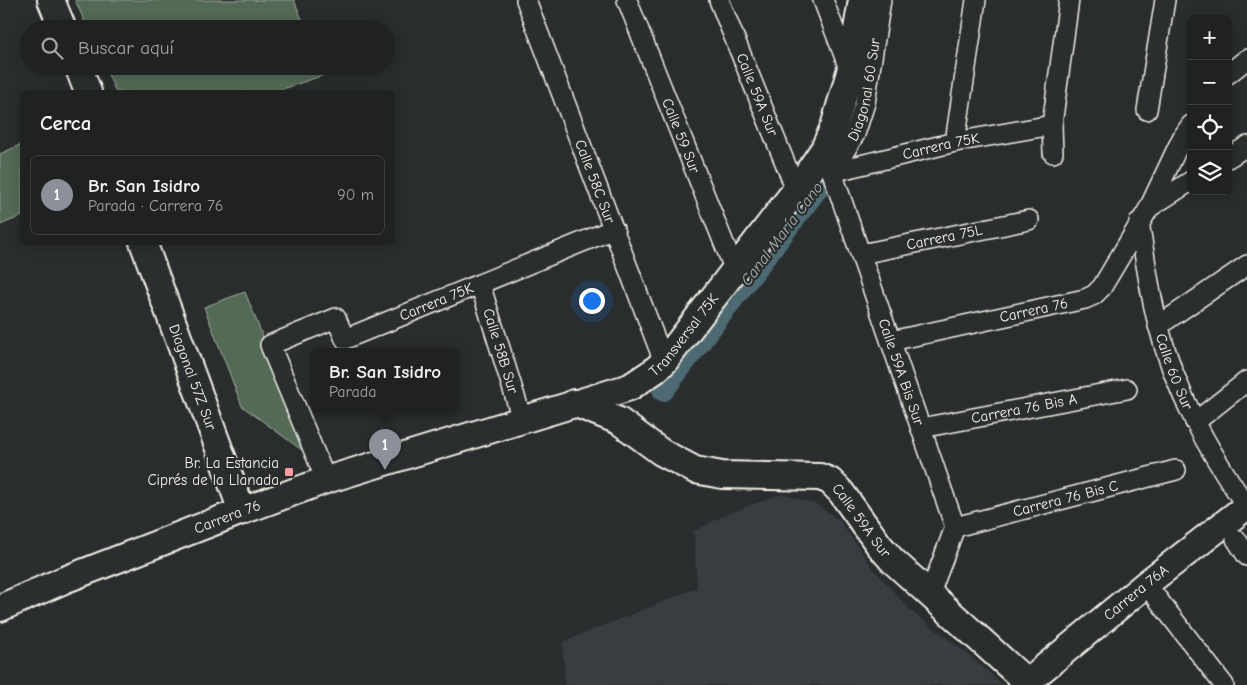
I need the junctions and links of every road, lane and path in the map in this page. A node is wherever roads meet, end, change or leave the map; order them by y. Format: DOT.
graph roads {
  1 [pos="51,0"];
  2 [pos="526,0"];
  3 [pos="627,0"];
  4 [pos="720,0"];
  5 [pos="823,0"];
  6 [pos="862,0"];
  7 [pos="881,0"];
  8 [pos="976,0"];
  9 [pos="1069,0"];
  10 [pos="1165,0"];
  11 [pos="60,20"];
  12 [pos="1247,59"];
  13 [pos="1232,71"];
  14 [pos="850,72"];
  15 [pos="81,75"];
  16 [pos="87,90"];
  17 [pos="1147,110"];
  18 [pos="1052,125"];
  19 [pos="1187,131"];
  20 [pos="955,142"];
  21 [pos="1247,146"];
  22 [pos="1053,153"];
  23 [pos="1232,155"];
  24 [pos="828,160"];
  25 [pos="1187,184"];
  26 [pos="796,190"];
  27 [pos="1144,215"];
  28 [pos="1029,220"];
  29 [pos="614,229"];
  30 [pos="144,245"];
  31 [pos="861,254"];
  32 [pos="1247,265"];
  33 [pos="735,271"];
  34 [pos="480,284"];
  35 [pos="1158,326"];
  36 [pos="890,341"];
  37 [pos="664,362"];
  38 [pos="1247,381"];
  39 [pos="1127,390"];
  40 [pos="574,403"];
  41 [pos="522,419"];
  42 [pos="1195,422"];
  43 [pos="921,428"];
  44 [pos="1176,470"];
  45 [pos="326,480"];
  46 [pos="1247,506"];
  47 [pos="242,510"];
  48 [pos="955,527"];
  49 [pos="1236,538"];
  50 [pos="1247,556"];
  51 [pos="1146,584"];
  52 [pos="930,596"];
  53 [pos="0,608"];
  54 [pos="1028,683"];
  55 [pos="1224,685"];
  1 -- 11 [label="street"];
  2 -- 29 [label="street, Calle 58C Sur"];
  3 -- 33 [label="street, Calle 59 Sur"];
  4 -- 26 [label="street, Calle 59A Sur"];
  5 -- 14 [label="street"];
  6 -- 14 [label="street, Diagonal 60 Sur"];
  7 -- 24 [label="street, Diagonal 60 Sur"];
  8 -- 20 [label="street"];
  9 -- 18 [label="street"];
  10 -- 17 [label="street"];
  12 -- 13 [label="street"];
  14 -- 24 [label="street, Transversal 75K"];
  15 -- 16 [label="street"];
  18 -- 20 [label="street, Carrera 75K"];
  18 -- 22 [label="street"];
  19 -- 27 [label="street"];
  20 -- 24 [label="street, Carrera 75K"];
  21 -- 23 [label="street"];
  24 -- 26 [label="street, Transversal 75K"];
  24 -- 31 [label="street, Calle 59A Bis Sur"];
  25 -- 27 [label="street"];
  26 -- 33 [label="street, Transversal 75K"];
  27 -- 35 [label="street, Calle 60 Sur"];
  27 -- 36 [label="street, Carrera 76"];
  28 -- 31 [label="street, Carrera 75L"];
  29 -- 34 [label="street, Carrera 75K"];
  29 -- 37 [label="street, Calle 58C Sur"];
  30 -- 47 [label="street, Diagonal 57Z Sur"];
  31 -- 36 [label="street, Calle 59A Bis Sur"];
  32 -- 35 [label="street"];
  33 -- 37 [label="street, Transversal 75K"];
  34 -- 41 [label="street, Calle 58B Sur"];
  34 -- 45 [label="street, Carrera 75K"];
  35 -- 42 [label="street, Calle 60 Sur"];
  36 -- 43 [label="street, Calle 59A Bis Sur"];
  37 -- 40 [label="street, Transversal 75K"];
  38 -- 42 [label="street"];
  39 -- 43 [label="street, Carrera 76 Bis A"];
  40 -- 41 [label="street, Carrera 76"];
  40 -- 52 [label="street, Calle 59A Sur"];
  41 -- 45 [label="street, Carrera 76"];
  42 -- 46 [label="street, Calle 60 Sur"];
  43 -- 48 [label="street, Calle 59A Bis Sur"];
  44 -- 48 [label="street, Carrera 76 Bis C"];
  45 -- 47 [label="street, Carrera 76"];
  46 -- 51 [label="street, Carrera 76A"];
  47 -- 53 [label="street, Carrera 76"];
  48 -- 52 [label="street"];
  49 -- 50 [label="street"];
  51 -- 54 [label="street, Carrera 76A"];
  51 -- 55 [label="street"];
  52 -- 54 [label="street, Calle 59A Sur"];
}
